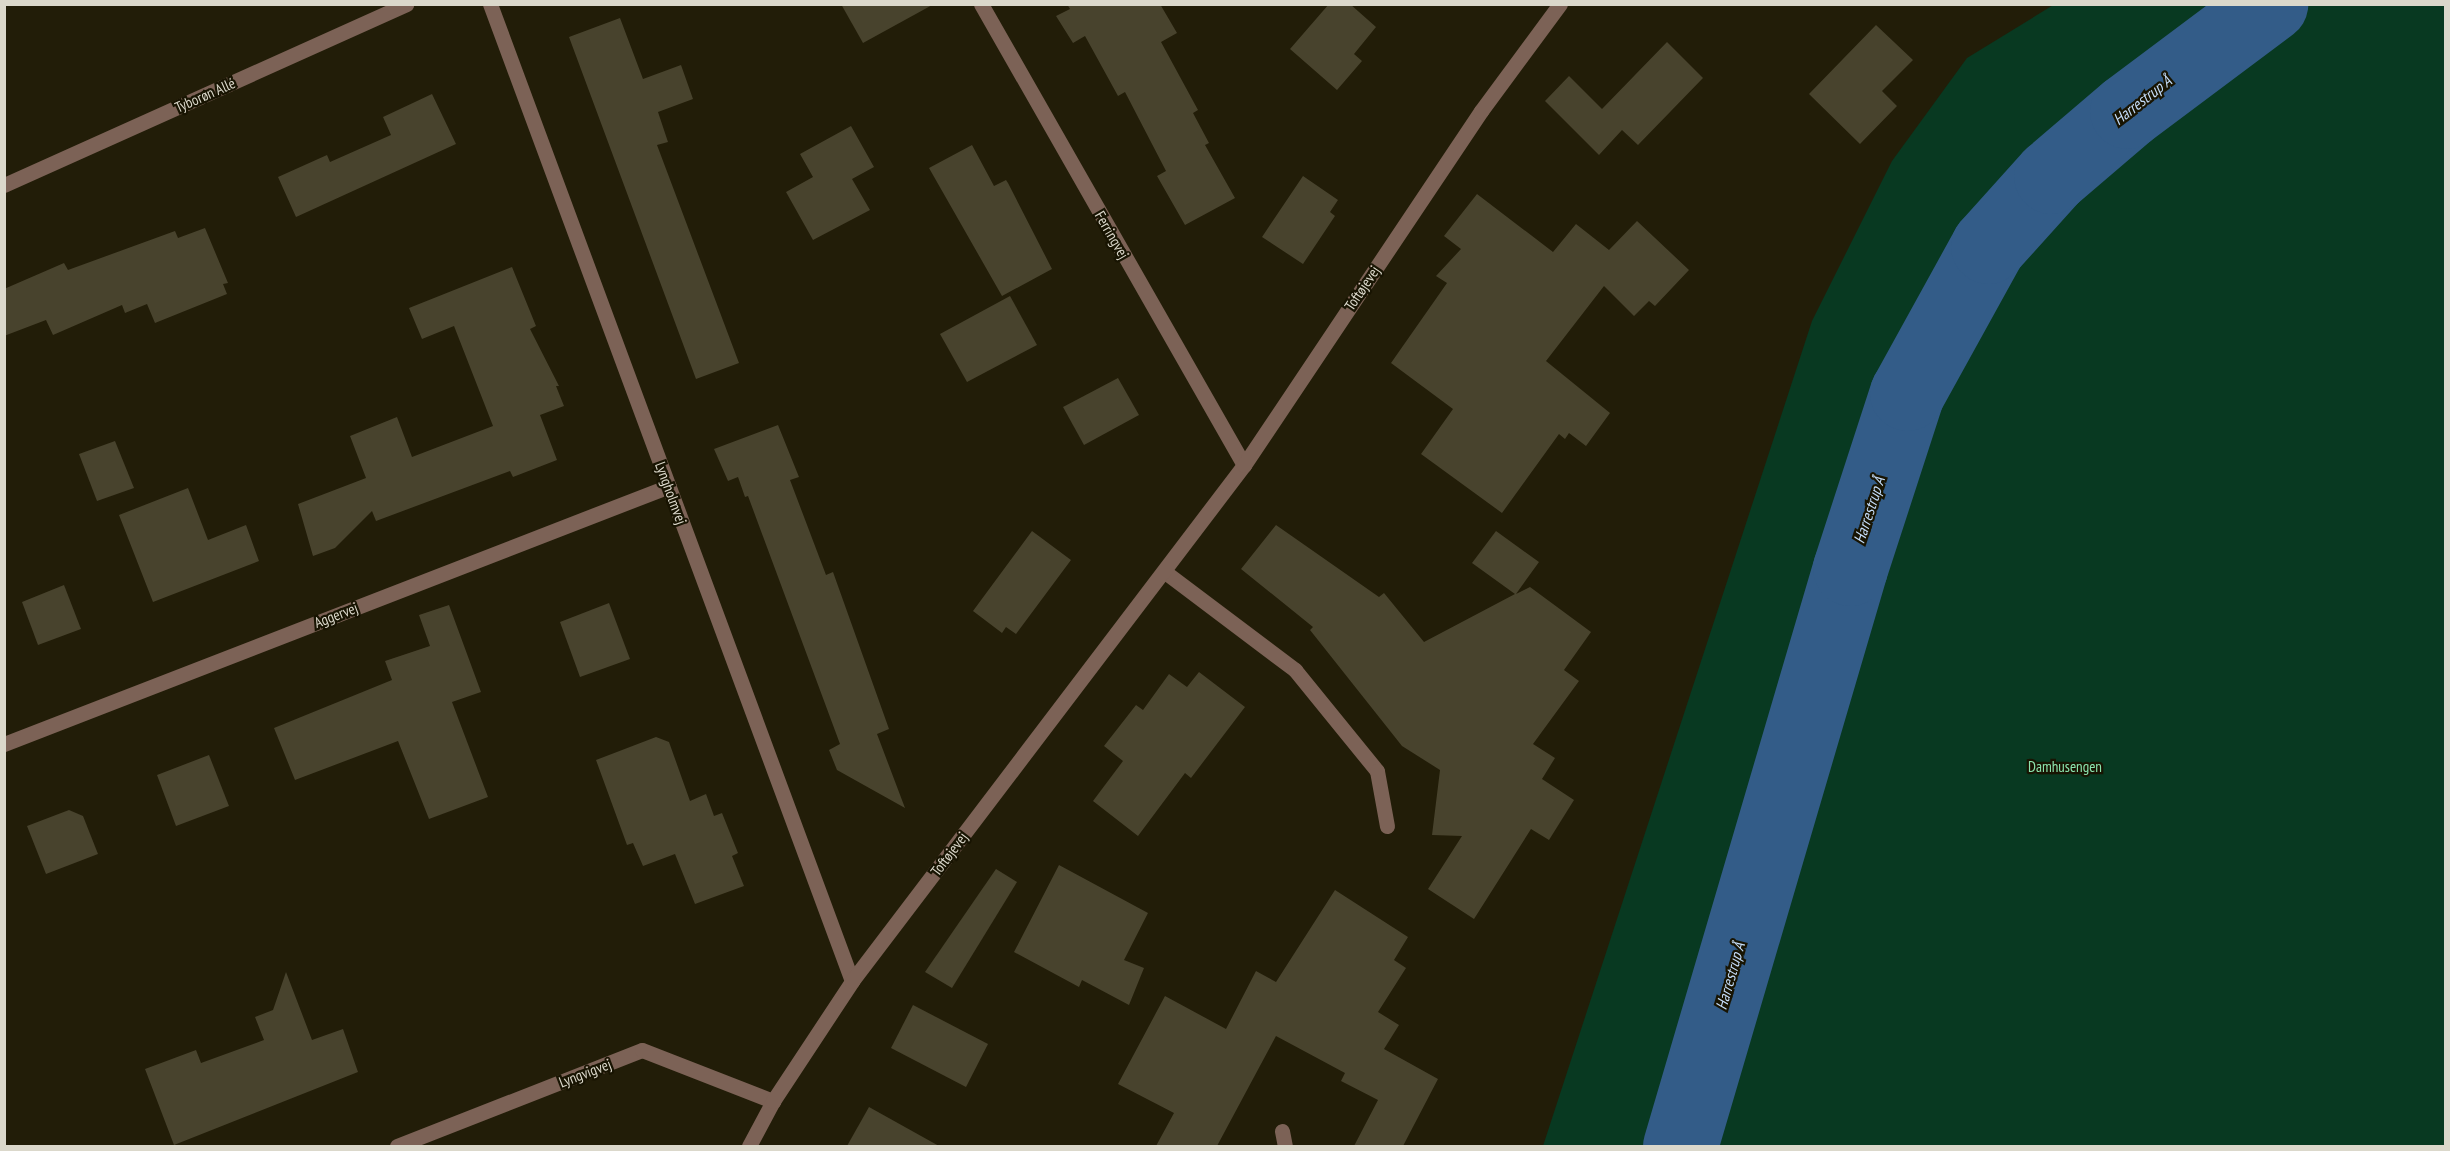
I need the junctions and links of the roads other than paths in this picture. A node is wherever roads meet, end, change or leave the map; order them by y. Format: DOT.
graph roads {
  1 [pos="406,4"];
  2 [pos="490,4"];
  3 [pos="981,4"];
  4 [pos="1560,4"];
  5 [pos="4,185"];
  6 [pos="1244,465"];
  7 [pos="669,486"];
  8 [pos="1165,572"];
  9 [pos="4,744"];
  10 [pos="1387,826"];
  11 [pos="852,981"];
  12 [pos="773,1101"];
  13 [pos="397,1146"];
  14 [pos="748,1146"];
  1 -- 5 [label="street, Tyborøn Allé"];
  2 -- 7 [label="street, Lyngholmvej"];
  3 -- 6 [label="street, Ferringvej"];
  4 -- 6 [label="street, Toftøjevej"];
  6 -- 8 [label="street, Toftøjevej"];
  7 -- 9 [label="street, Aggervej"];
  7 -- 11 [label="street, Lyngholmvej"];
  8 -- 10 [label="street"];
  8 -- 11 [label="street, Toftøjevej"];
  11 -- 12 [label="street, Toftøjevej"];
  12 -- 13 [label="street, Lyngvigvej"];
  12 -- 14 [label="street, Toftøjevej"];
}
